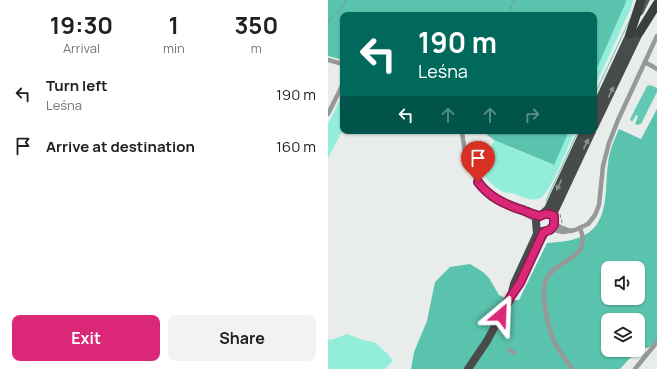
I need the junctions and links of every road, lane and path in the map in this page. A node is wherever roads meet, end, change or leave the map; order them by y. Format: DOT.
graph roads {
  1 [pos="347,0"];
  2 [pos="515,0"];
  3 [pos="641,0"];
  4 [pos="646,0"];
  5 [pos="654,0"];
  6 [pos="657,4"];
  7 [pos="509,12"];
  8 [pos="328,22"];
  9 [pos="634,33"];
  10 [pos="657,36"];
  11 [pos="328,60"];
  12 [pos="645,62"];
  13 [pos="340,63"];
  14 [pos="657,69"];
  15 [pos="340,90"];
  16 [pos="597,105"];
  17 [pos="328,114"];
  18 [pos="597,120"];
  19 [pos="462,134"];
  20 [pos="583,134"];
  21 [pos="591,134"];
  22 [pos="517,206"];
  23 [pos="533,210"];
  24 [pos="539,220"];
  25 [pos="551,225"];
  26 [pos="580,228"];
  27 [pos="571,231"];
  28 [pos="511,296"];
  29 [pos="657,342"];
  30 [pos="468,369"];
  31 [pos="572,369"];
  32 [pos="634,369"];
  1 -- 8 [label="path"];
  2 -- 7 [label="path"];
  3 -- 9 [label="highway"];
  4 -- 9 [label="main road"];
  5 -- 9 [label="main road"];
  6 -- 9 [label="highway"];
  9 -- 16 [label="highway"];
  18 -- 9 [label="highway, one-way"];
  10 -- 12 [label="street"];
  11 -- 13 [label="street"];
  12 -- 14 [label="street"];
  12 -- 26 [label="street"];
  15 -- 17 [label="street"];
  19 -- 22 [label="street"];
  20 -- 24 [label="highway, one-way"];
  25 -- 21 [label="highway, one-way"];
  22 -- 23 [label="path"];
  22 -- 24 [label="street"];
  24 -- 25 [label="highway"];
  24 -- 25 [label="highway"];
  24 -- 28 [label="highway"];
  25 -- 27 [label="street"];
  25 -- 27 [label="street"];
  25 -- 28 [label="highway"];
  26 -- 27 [label="street"];
  26 -- 31 [label="street"];
  28 -- 30 [label="highway"];
  29 -- 32 [label="street"];
}
